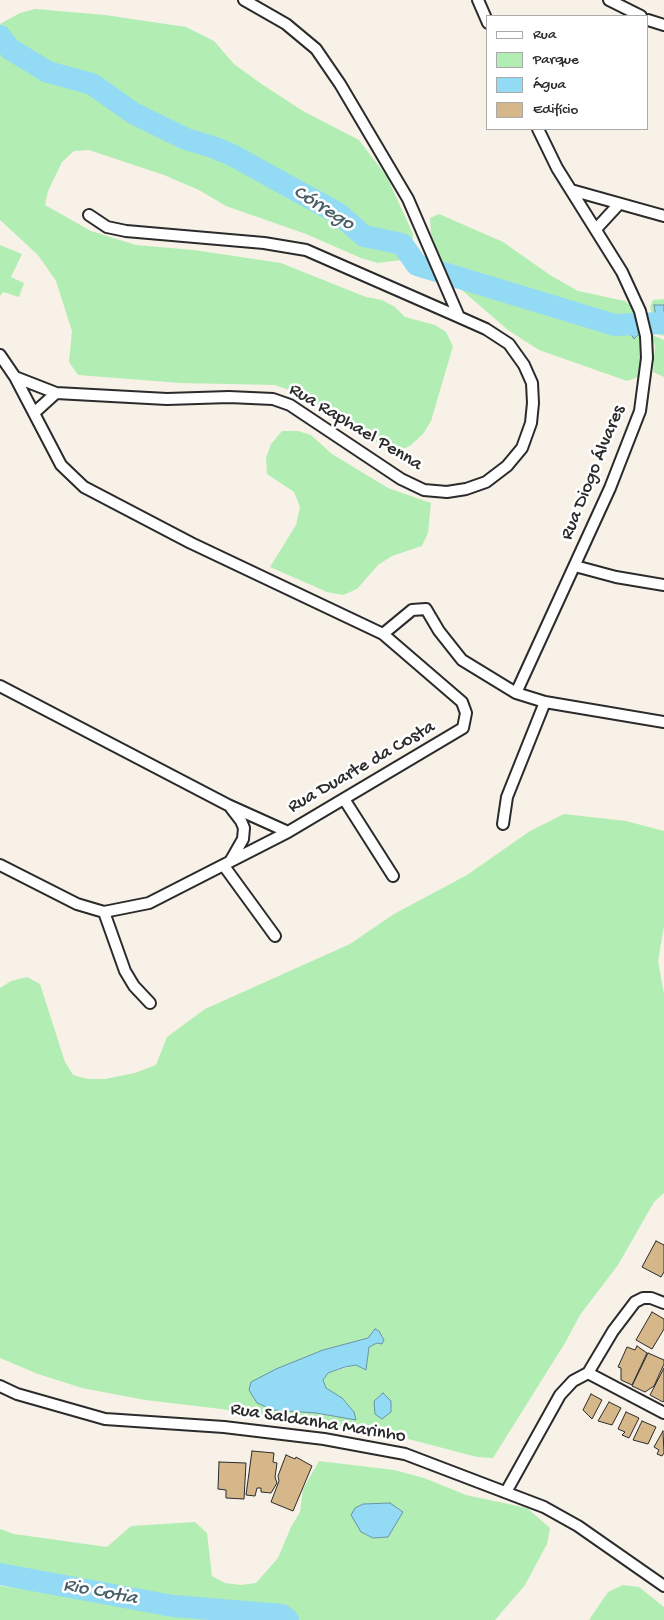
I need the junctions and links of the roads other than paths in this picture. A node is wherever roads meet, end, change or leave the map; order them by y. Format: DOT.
graph roads {
  1 [pos="244,0"];
  2 [pos="478,0"];
  3 [pos="609,0"];
  4 [pos="639,15"];
  5 [pos="649,20"];
  6 [pos="487,21"];
  7 [pos="664,26"];
  8 [pos="539,130"];
  9 [pos="571,190"];
  10 [pos="618,204"];
  11 [pos="89,215"];
  12 [pos="664,216"];
  13 [pos="596,229"];
  14 [pos="459,317"];
  15 [pos="0,355"];
  16 [pos="15,377"];
  17 [pos="56,393"];
  18 [pos="34,413"];
  19 [pos="575,566"];
  20 [pos="664,585"];
  21 [pos="383,634"];
  22 [pos="0,686"];
  23 [pos="516,693"];
  24 [pos="545,702"];
  25 [pos="664,722"];
  26 [pos="344,799"];
  27 [pos="228,806"];
  28 [pos="503,824"];
  29 [pos="288,832"];
  30 [pos="228,863"];
  31 [pos="0,865"];
  32 [pos="393,876"];
  33 [pos="104,912"];
  34 [pos="275,936"];
  35 [pos="150,1003"];
  36 [pos="664,1303"];
  37 [pos="588,1373"];
  38 [pos="0,1386"];
  39 [pos="664,1412"];
  40 [pos="506,1492"];
  41 [pos="664,1586"];
  1 -- 14 [label="street"];
  2 -- 6 [label="street"];
  3 -- 4 [label="street"];
  5 -- 7 [label="street"];
  8 -- 9 [label="street, Rua Diogo Álvares"];
  9 -- 10 [label="street"];
  9 -- 13 [label="street, Rua Diogo Álvares"];
  10 -- 12 [label="street"];
  10 -- 13 [label="street"];
  11 -- 14 [label="street, Rua Raphael Penna"];
  13 -- 19 [label="street, Rua Diogo Álvares"];
  14 -- 17 [label="street, Rua Raphael Penna"];
  15 -- 16 [label="street, Rua Duarte da Costa"];
  16 -- 17 [label="street, Rua Raphael Penna"];
  16 -- 18 [label="street, Rua Duarte da Costa"];
  17 -- 18 [label="street"];
  18 -- 21 [label="street, Rua Duarte da Costa"];
  19 -- 20 [label="street"];
  19 -- 23 [label="street, Rua Diogo Álvares"];
  21 -- 23 [label="street"];
  21 -- 26 [label="street, Rua Duarte da Costa"];
  22 -- 27 [label="street, Rua Duarte da Costa"];
  23 -- 24 [label="street"];
  24 -- 25 [label="street"];
  24 -- 28 [label="street"];
  26 -- 29 [label="street, Rua Duarte da Costa"];
  26 -- 32 [label="street"];
  27 -- 29 [label="street, Rua Duarte da Costa"];
  27 -- 30 [label="street"];
  29 -- 30 [label="street"];
  30 -- 33 [label="street"];
  30 -- 34 [label="street"];
  31 -- 33 [label="street"];
  33 -- 35 [label="street"];
  36 -- 37 [label="street"];
  37 -- 39 [label="street"];
  37 -- 40 [label="street"];
  38 -- 40 [label="street, Rua Saldanha Marinho"];
  40 -- 41 [label="street, Rua Saldanha Marinho"];
}
